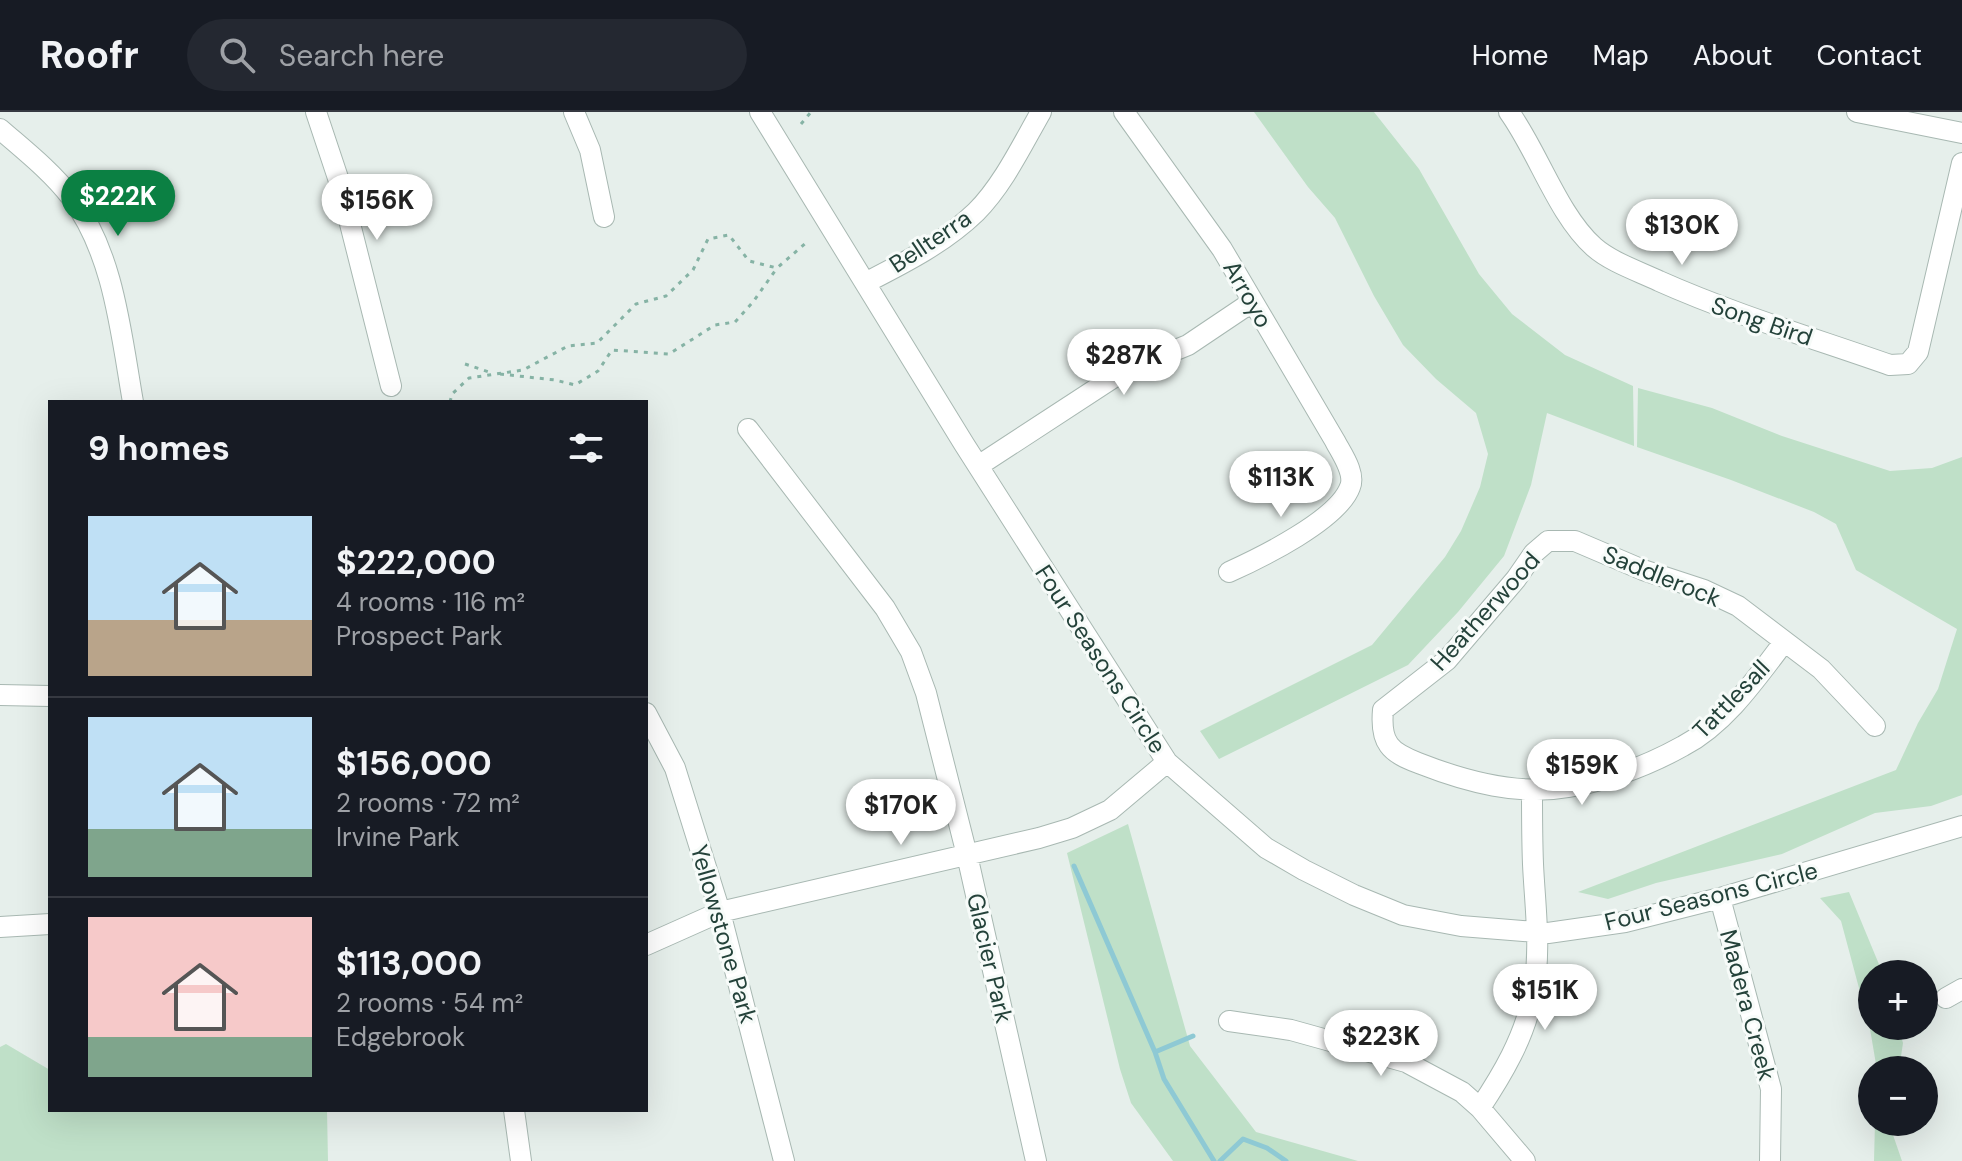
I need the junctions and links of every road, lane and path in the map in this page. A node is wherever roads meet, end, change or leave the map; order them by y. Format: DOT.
graph roads {
  1 [pos="316,112"];
  2 [pos="574,112"];
  3 [pos="760,112"];
  4 [pos="811,112"];
  5 [pos="1041,112"];
  6 [pos="1124,112"];
  7 [pos="1509,112"];
  8 [pos="1857,112"];
  9 [pos="801,124"];
  10 [pos="0,129"];
  11 [pos="1962,133"];
  12 [pos="1962,163"];
  13 [pos="604,217"];
  14 [pos="807,242"];
  15 [pos="777,268"];
  16 [pos="865,283"];
  17 [pos="1252,302"];
  18 [pos="465,364"];
  19 [pos="391,386"];
  20 [pos="133,400"];
  21 [pos="450,400"];
  22 [pos="748,429"];
  23 [pos="978,466"];
  24 [pos="1548,541"];
  25 [pos="1229,572"];
  26 [pos="1784,642"];
  27 [pos="0,695"];
  28 [pos="48,696"];
  29 [pos="1383,710"];
  30 [pos="648,717"];
  31 [pos="1875,726"];
  32 [pos="1167,762"];
  33 [pos="1532,790"];
  34 [pos="1962,826"];
  35 [pos="967,855"];
  36 [pos="1720,898"];
  37 [pos="720,912"];
  38 [pos="48,924"];
  39 [pos="0,927"];
  40 [pos="1538,932"];
  41 [pos="648,944"];
  42 [pos="1229,1021"];
  43 [pos="1480,1108"];
  44 [pos="514,1112"];
  45 [pos="521,1161"];
  46 [pos="784,1161"];
  47 [pos="1036,1161"];
  48 [pos="1525,1161"];
  49 [pos="1770,1161"];
  1 -- 19 [label="street"];
  2 -- 13 [label="street"];
  3 -- 16 [label="street, Four Seasons Circle"];
  4 -- 9 [label="path"];
  5 -- 16 [label="street, Bellterra"];
  6 -- 17 [label="street, Arroyo"];
  7 -- 12 [label="street, Song Bird"];
  8 -- 11 [label="street"];
  10 -- 20 [label="street"];
  14 -- 15 [label="path"];
  15 -- 18 [label="path"];
  15 -- 21 [label="path"];
  16 -- 23 [label="street, Four Seasons Circle"];
  17 -- 23 [label="street"];
  17 -- 25 [label="street, Arroyo"];
  22 -- 35 [label="street, Glacier Park"];
  23 -- 32 [label="street, Four Seasons Circle"];
  24 -- 26 [label="street, Saddlerock"];
  24 -- 29 [label="street, Heatherwood"];
  26 -- 31 [label="street, Saddlerock"];
  26 -- 33 [label="street, Tattlesall"];
  27 -- 28 [label="street"];
  29 -- 33 [label="street, Tattlesall"];
  30 -- 37 [label="street, Yellowstone Park"];
  32 -- 35 [label="street"];
  32 -- 40 [label="street, Four Seasons Circle"];
  33 -- 40 [label="street"];
  34 -- 36 [label="street, Four Seasons Circle"];
  35 -- 37 [label="street"];
  35 -- 47 [label="street, Glacier Park"];
  36 -- 40 [label="street, Four Seasons Circle"];
  36 -- 49 [label="street, Madera Creek"];
  37 -- 41 [label="street"];
  37 -- 46 [label="street, Yellowstone Park"];
  38 -- 39 [label="street"];
  40 -- 43 [label="street"];
  42 -- 43 [label="street"];
  43 -- 48 [label="street"];
  44 -- 45 [label="street"];
}
